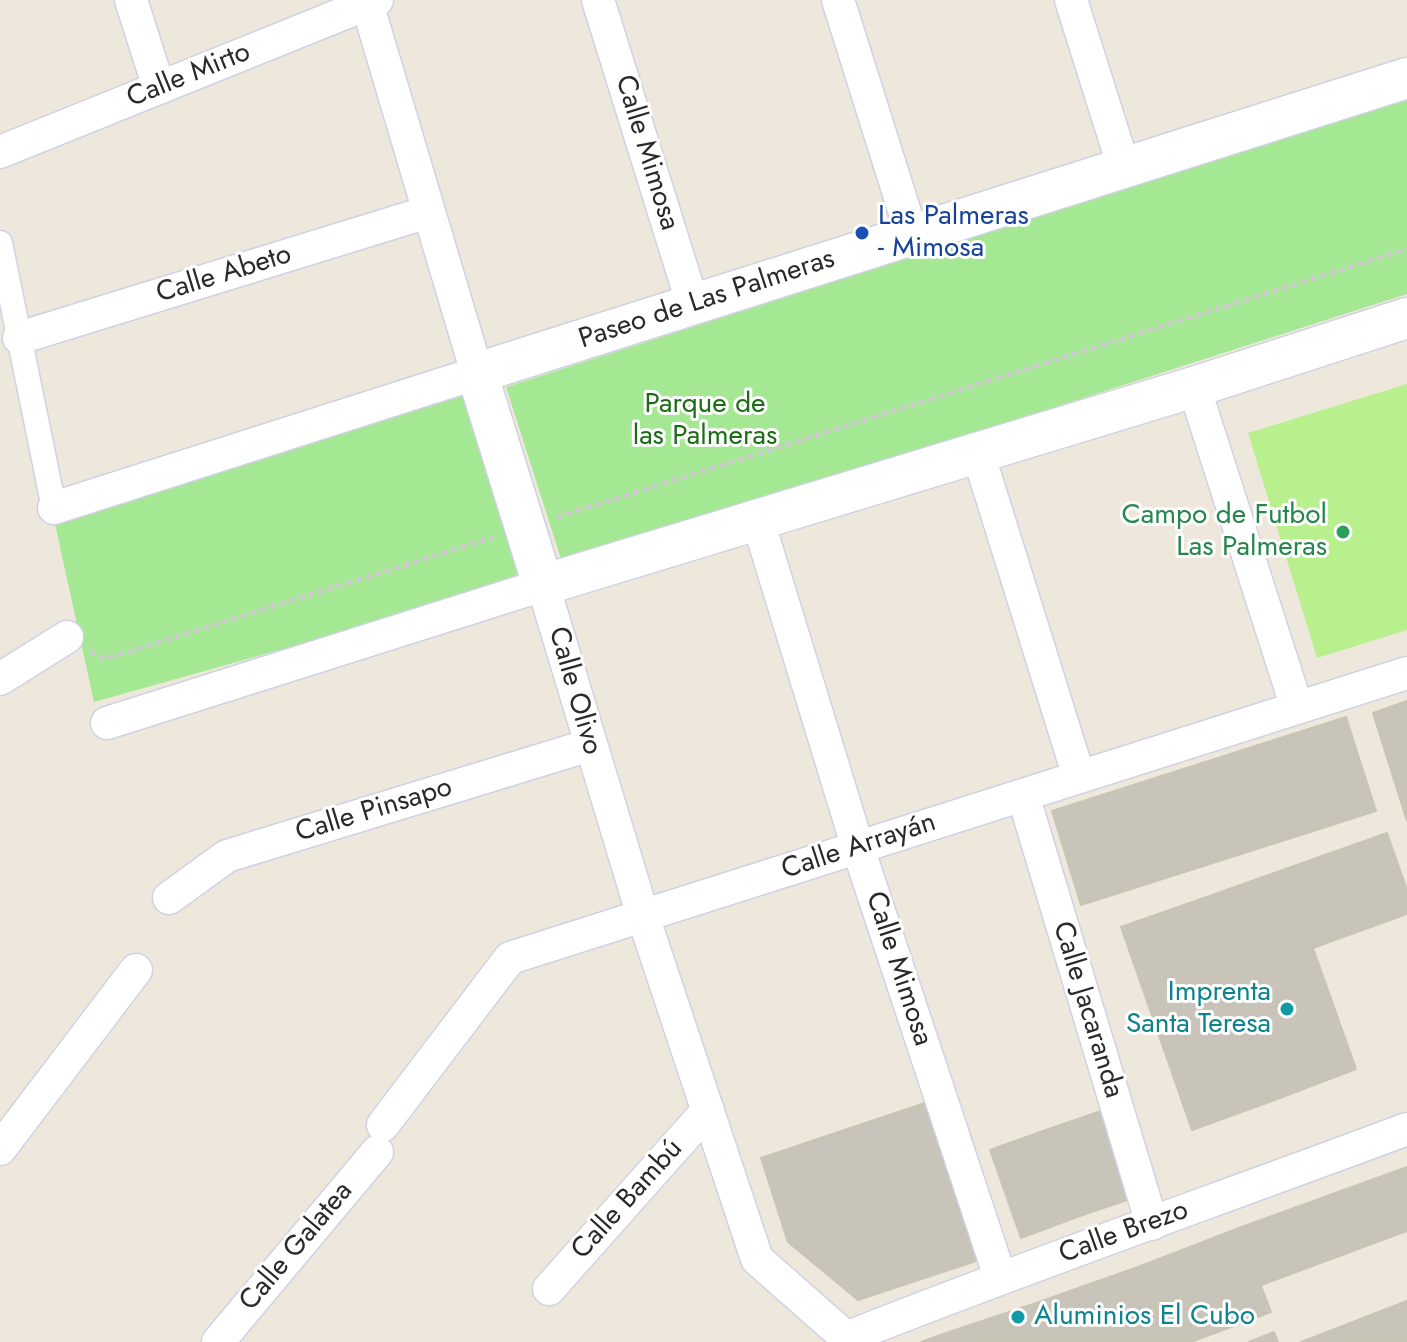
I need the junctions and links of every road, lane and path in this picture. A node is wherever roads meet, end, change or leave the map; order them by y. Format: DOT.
graph roads {
  1 [pos="131,0"];
  2 [pos="598,0"];
  3 [pos="838,0"];
  4 [pos="1071,0"];
  5 [pos="371,1"];
  6 [pos="1407,78"];
  7 [pos="159,88"];
  8 [pos="0,152"];
  9 [pos="1124,168"];
  10 [pos="428,212"];
  11 [pos="912,235"];
  12 [pos="0,243"];
  13 [pos="1407,249"];
  14 [pos="693,305"];
  15 [pos="1407,318"];
  16 [pos="19,338"];
  17 [pos="477,373"];
  18 [pos="1194,387"];
  19 [pos="978,453"];
  20 [pos="54,508"];
  21 [pos="758,521"];
  22 [pos="527,526"];
  23 [pos="543,585"];
  24 [pos="67,637"];
  25 [pos="1407,673"];
  26 [pos="0,679"];
  27 [pos="1297,708"];
  28 [pos="107,723"];
  29 [pos="590,745"];
  30 [pos="1079,777"];
  31 [pos="1023,795"];
  32 [pos="858,848"];
  33 [pos="169,898"];
  34 [pos="643,916"];
  35 [pos="136,970"];
  36 [pos="708,1110"];
  37 [pos="1407,1129"];
  38 [pos="380,1139"];
  39 [pos="0,1149"];
  40 [pos="1152,1224"];
  41 [pos="1000,1277"];
  42 [pos="549,1289"];
  43 [pos="847,1341"];
  44 [pos="218,1342"];
  1 -- 7 [label="street"];
  2 -- 14 [label="street, Calle Mimosa"];
  3 -- 11 [label="street"];
  4 -- 9 [label="street"];
  5 -- 7 [label="street, Calle Mirto"];
  5 -- 10 [label="street, Calle Olivo"];
  6 -- 9 [label="street, Paseo de Las Palmeras"];
  7 -- 8 [label="street, Calle Mirto"];
  9 -- 11 [label="street, Paseo de Las Palmeras"];
  10 -- 16 [label="street, Calle Abeto"];
  10 -- 17 [label="street, Calle Olivo"];
  11 -- 14 [label="street, Paseo de Las Palmeras"];
  12 -- 16 [label="street"];
  13 -- 22 [label="path"];
  14 -- 17 [label="street, Paseo de Las Palmeras"];
  15 -- 18 [label="street"];
  16 -- 20 [label="street"];
  17 -- 20 [label="street, Paseo de Las Palmeras"];
  17 -- 22 [label="street, Calle Olivo"];
  18 -- 19 [label="street"];
  18 -- 27 [label="street"];
  19 -- 21 [label="street"];
  19 -- 30 [label="street"];
  21 -- 23 [label="street"];
  21 -- 32 [label="street, Calle Mimosa"];
  22 -- 23 [label="street, Calle Olivo"];
  22 -- 24 [label="path"];
  23 -- 28 [label="street"];
  23 -- 29 [label="street, Calle Olivo"];
  24 -- 26 [label="street"];
  25 -- 27 [label="street, Calle Arrayán"];
  27 -- 30 [label="street, Calle Arrayán"];
  29 -- 33 [label="street, Calle Pinsapo"];
  29 -- 34 [label="street, Calle Olivo"];
  30 -- 31 [label="street, Calle Arrayán"];
  31 -- 32 [label="street, Calle Arrayán"];
  31 -- 40 [label="street, Calle Jacaranda"];
  32 -- 34 [label="street, Calle Arrayán"];
  32 -- 41 [label="street, Calle Mimosa"];
  34 -- 36 [label="street, Calle Olivo"];
  34 -- 38 [label="street, Calle Arrayán"];
  35 -- 39 [label="street"];
  36 -- 42 [label="street, Calle Bambú"];
  36 -- 43 [label="street, Calle Olivo"];
  37 -- 40 [label="street, Calle Brezo"];
  38 -- 44 [label="street, Calle Galatea"];
  40 -- 41 [label="street, Calle Brezo"];
  41 -- 43 [label="street, Calle Brezo"];
}
